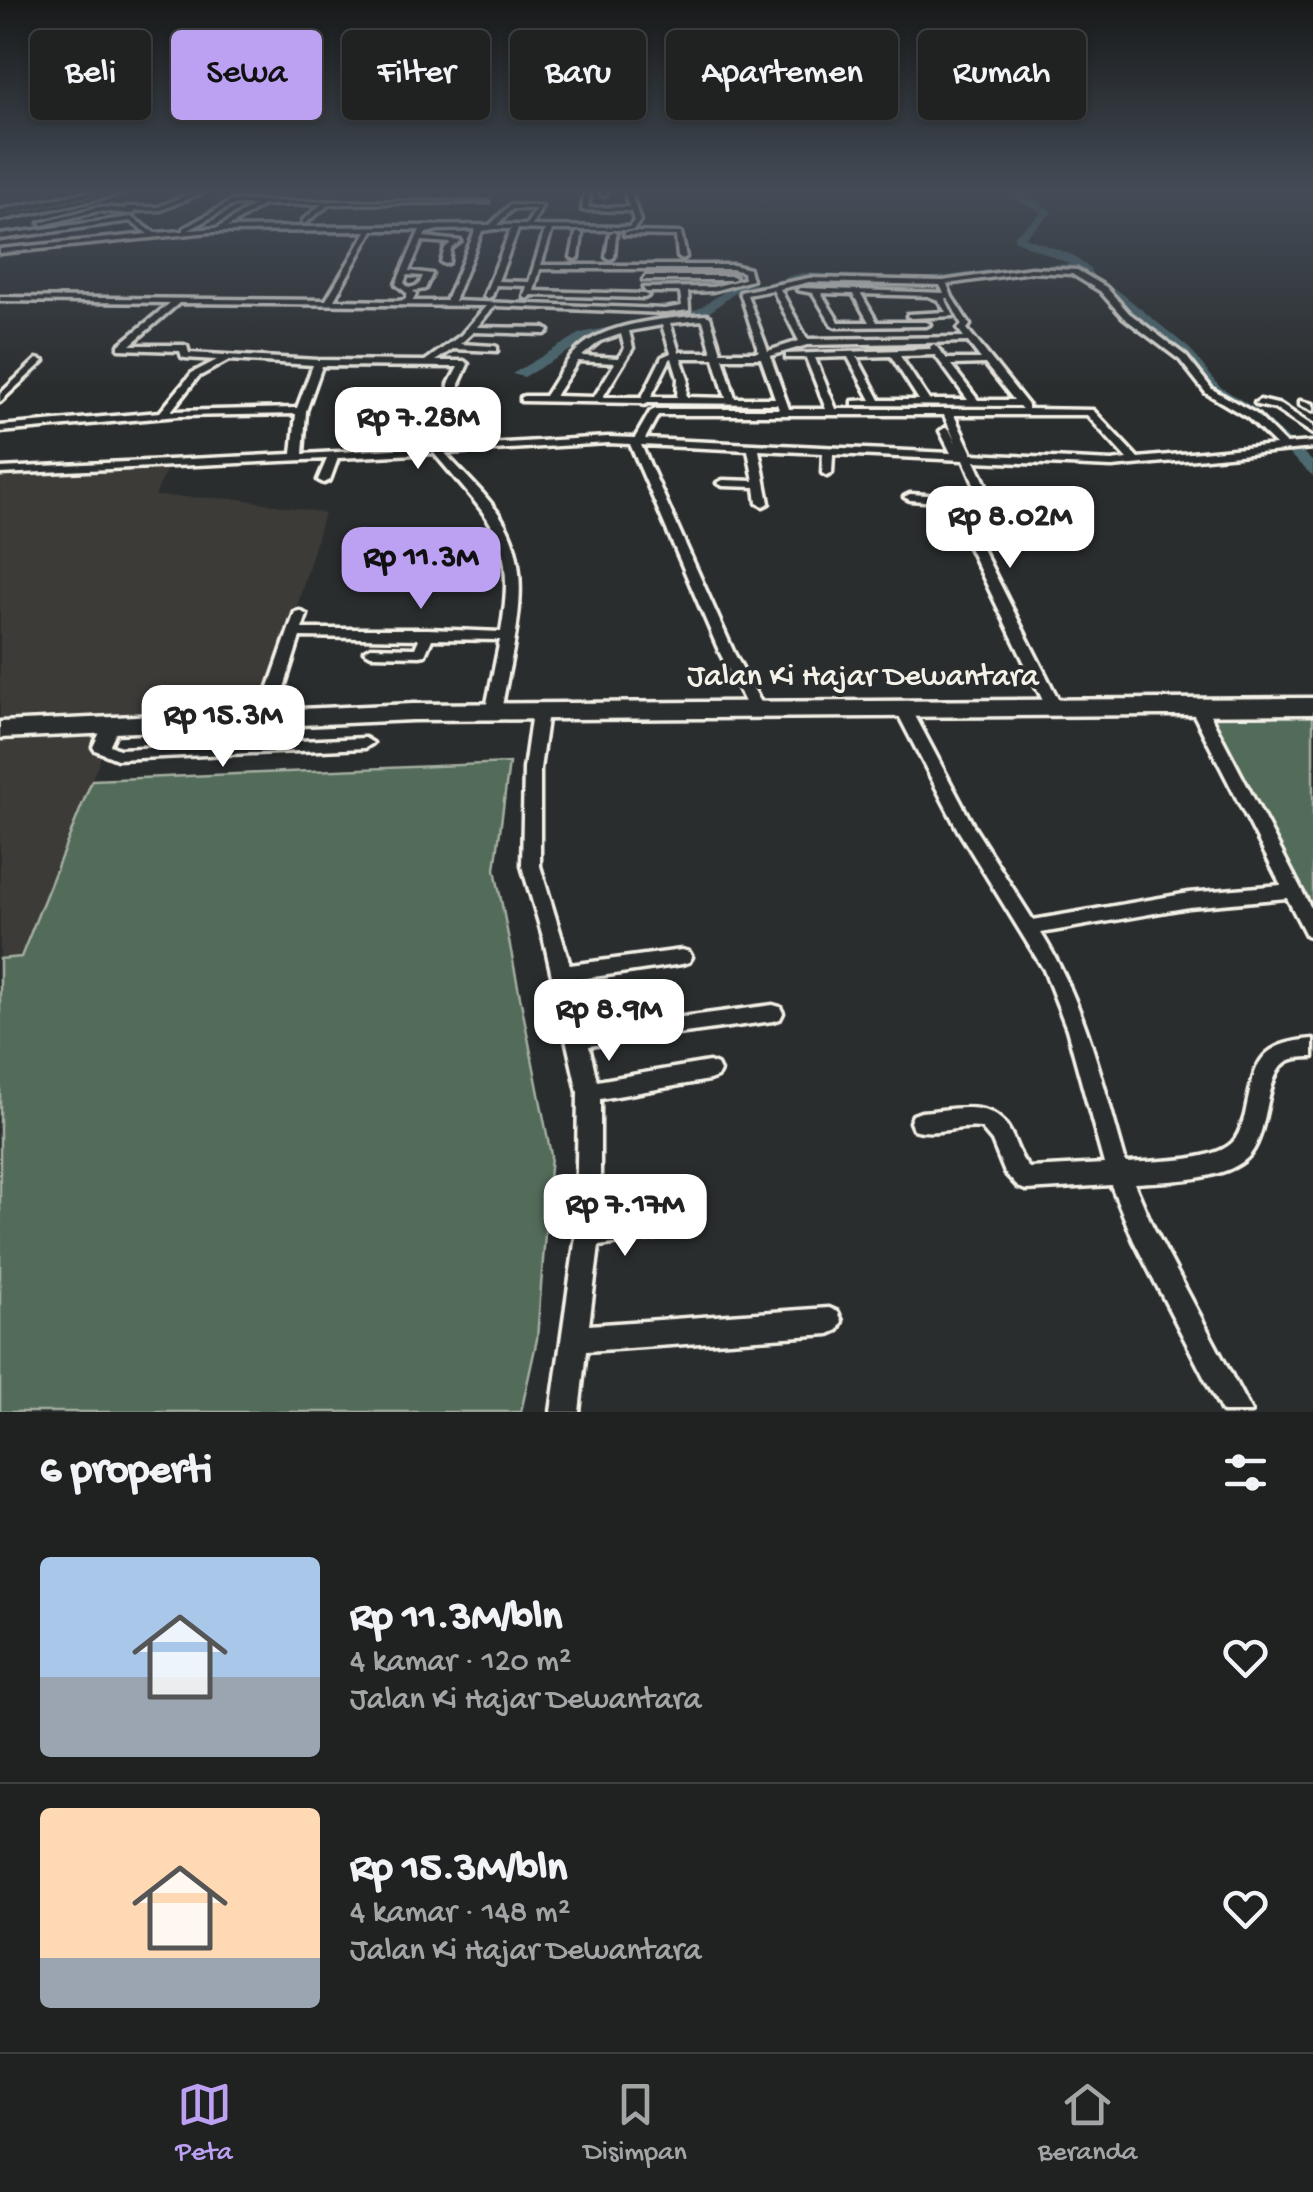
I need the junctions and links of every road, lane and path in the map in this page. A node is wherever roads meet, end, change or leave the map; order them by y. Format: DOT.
graph roads {
  1 [pos="350,259"];
  2 [pos="411,259"];
  3 [pos="459,259"];
  4 [pos="468,259"];
  5 [pos="503,259"];
  6 [pos="539,259"];
  7 [pos="570,259"];
  8 [pos="575,259"];
  9 [pos="610,259"];
  10 [pos="655,259"];
  11 [pos="467,262"];
  12 [pos="575,262"];
  13 [pos="610,262"];
  14 [pos="648,267"];
  15 [pos="406,273"];
  16 [pos="646,278"];
  17 [pos="747,278"];
  18 [pos="496,279"];
  19 [pos="459,280"];
  20 [pos="532,283"];
  21 [pos="944,283"];
  22 [pos="684,289"];
  23 [pos="776,289"];
  24 [pos="408,290"];
  25 [pos="801,290"];
  26 [pos="816,290"];
  27 [pos="856,292"];
  28 [pos="645,293"];
  29 [pos="896,293"];
  30 [pos="567,294"];
  31 [pos="608,295"];
  32 [pos="936,296"];
  33 [pos="949,296"];
  34 [pos="0,299"];
  35 [pos="488,301"];
  36 [pos="176,302"];
  37 [pos="371,302"];
  38 [pos="328,304"];
  39 [pos="403,304"];
  40 [pos="449,304"];
  41 [pos="606,307"];
  42 [pos="644,310"];
  43 [pos="914,320"];
  44 [pos="666,324"];
  45 [pos="935,324"];
  46 [pos="875,326"];
  47 [pos="896,326"];
  48 [pos="470,329"];
  49 [pos="544,331"];
  50 [pos="624,331"];
  51 [pos="969,337"];
  52 [pos="905,338"];
  53 [pos="863,339"];
  54 [pos="803,341"];
  55 [pos="122,347"];
  56 [pos="450,348"];
  57 [pos="494,349"];
  58 [pos="894,353"];
  59 [pos="719,354"];
  60 [pos="762,354"];
  61 [pos="851,354"];
  62 [pos="872,354"];
  63 [pos="675,355"];
  64 [pos="789,356"];
  65 [pos="809,356"];
  66 [pos="108,358"];
  67 [pos="226,358"];
  68 [pos="40,361"];
  69 [pos="619,361"];
  70 [pos="428,362"];
  71 [pos="944,362"];
  72 [pos="990,362"];
  73 [pos="312,363"];
  74 [pos="572,363"];
  75 [pos="20,380"];
  76 [pos="0,381"];
  77 [pos="0,399"];
  78 [pos="548,400"];
  79 [pos="596,401"];
  80 [pos="644,402"];
  81 [pos="681,402"];
  82 [pos="732,402"];
  83 [pos="877,402"];
  84 [pos="925,402"];
  85 [pos="974,402"];
  86 [pos="1260,403"];
  87 [pos="782,407"];
  88 [pos="832,408"];
  89 [pos="1027,409"];
  90 [pos="301,411"];
  91 [pos="948,413"];
  92 [pos="163,414"];
  93 [pos="0,430"];
  94 [pos="945,431"];
  95 [pos="1313,431"];
  96 [pos="636,441"];
  97 [pos="1313,445"];
  98 [pos="753,446"];
  99 [pos="1288,447"];
  100 [pos="828,448"];
  101 [pos="444,450"];
  102 [pos="334,455"];
  103 [pos="962,455"];
  104 [pos="296,457"];
  105 [pos="1136,463"];
  106 [pos="0,471"];
  107 [pos="827,473"];
  108 [pos="324,480"];
  109 [pos="723,483"];
  110 [pos="759,484"];
  111 [pos="910,497"];
  112 [pos="961,500"];
  113 [pos="762,503"];
  114 [pos="300,615"];
  115 [pos="304,633"];
  116 [pos="428,634"];
  117 [pos="504,636"];
  118 [pos="372,650"];
  119 [pos="1313,706"];
  120 [pos="1198,707"];
  121 [pos="1055,709"];
  122 [pos="904,710"];
  123 [pos="289,711"];
  124 [pos="413,712"];
  125 [pos="540,712"];
  126 [pos="758,712"];
  127 [pos="493,713"];
  128 [pos="0,730"];
  129 [pos="335,730"];
  130 [pos="113,732"];
  131 [pos="204,736"];
  132 [pos="365,743"];
  133 [pos="1292,891"];
  134 [pos="1028,928"];
  135 [pos="1313,930"];
  136 [pos="682,957"];
  137 [pos="563,974"];
  138 [pos="773,1013"];
  139 [pos="578,1039"];
  140 [pos="1313,1048"];
  141 [pos="709,1071"];
  142 [pos="588,1092"];
  143 [pos="921,1122"];
  144 [pos="1117,1171"];
  145 [pos="656,1228"];
  146 [pos="588,1236"];
  147 [pos="829,1321"];
  148 [pos="576,1339"];
  149 [pos="564,1412"];
  150 [pos="1237,1412"];
  1 -- 38 [label="street"];
  2 -- 15 [label="street"];
  3 -- 11 [label="street"];
  4 -- 11 [label="street"];
  5 -- 18 [label="street"];
  6 -- 20 [label="street"];
  7 -- 12 [label="street"];
  8 -- 12 [label="street"];
  9 -- 13 [label="street"];
  10 -- 13 [label="street"];
  11 -- 19 [label="street"];
  12 -- 13 [label="street"];
  12 -- 20 [label="street"];
  12 -- 30 [label="street"];
  13 -- 14 [label="street"];
  13 -- 31 [label="street"];
  14 -- 16 [label="street"];
  14 -- 17 [label="street"];
  15 -- 24 [label="street"];
  15 -- 24 [label="street"];
  16 -- 17 [label="street"];
  16 -- 28 [label="street"];
  17 -- 22 [label="street"];
  18 -- 19 [label="street"];
  18 -- 20 [label="street"];
  18 -- 35 [label="street"];
  19 -- 40 [label="street"];
  20 -- 30 [label="street"];
  21 -- 23 [label="street"];
  21 -- 33 [label="street"];
  21 -- 99 [label="street"];
  22 -- 28 [label="street"];
  22 -- 42 [label="street"];
  23 -- 54 [label="street"];
  23 -- 60 [label="street"];
  24 -- 39 [label="street"];
  25 -- 26 [label="street"];
  26 -- 27 [label="street"];
  26 -- 46 [label="street"];
  27 -- 29 [label="street"];
  27 -- 46 [label="street"];
  28 -- 31 [label="street"];
  28 -- 42 [label="street"];
  29 -- 32 [label="street"];
  29 -- 43 [label="street"];
  30 -- 31 [label="street"];
  31 -- 41 [label="street"];
  32 -- 33 [label="street"];
  32 -- 43 [label="street"];
  33 -- 51 [label="street"];
  34 -- 36 [label="street"];
  35 -- 40 [label="street"];
  35 -- 41 [label="street"];
  35 -- 48 [label="street"];
  36 -- 38 [label="street"];
  36 -- 55 [label="street"];
  37 -- 39 [label="street"];
  38 -- 39 [label="street"];
  39 -- 40 [label="street"];
  41 -- 42 [label="street"];
  43 -- 45 [label="street"];
  43 -- 47 [label="street"];
  44 -- 50 [label="street"];
  44 -- 59 [label="street"];
  44 -- 63 [label="street"];
  46 -- 47 [label="street"];
  47 -- 52 [label="street"];
  48 -- 49 [label="street"];
  48 -- 56 [label="street"];
  50 -- 69 [label="street"];
  50 -- 74 [label="street"];
  51 -- 52 [label="street"];
  51 -- 72 [label="street"];
  52 -- 53 [label="street"];
  53 -- 54 [label="street"];
  53 -- 62 [label="street"];
  54 -- 60 [label="street"];
  55 -- 66 [label="street"];
  55 -- 67 [label="street"];
  56 -- 57 [label="street"];
  56 -- 70 [label="street"];
  58 -- 62 [label="street"];
  58 -- 71 [label="street"];
  58 -- 84 [label="street"];
  59 -- 60 [label="street"];
  59 -- 63 [label="street"];
  59 -- 82 [label="street"];
  60 -- 87 [label="street"];
  61 -- 62 [label="street"];
  61 -- 65 [label="street"];
  61 -- 83 [label="street"];
  63 -- 80 [label="street"];
  63 -- 81 [label="street"];
  64 -- 65 [label="street"];
  65 -- 88 [label="street"];
  67 -- 73 [label="street"];
  67 -- 92 [label="street"];
  68 -- 75 [label="street"];
  69 -- 74 [label="street"];
  69 -- 79 [label="street"];
  70 -- 73 [label="street"];
  70 -- 101 [label="street"];
  71 -- 72 [label="street"];
  71 -- 85 [label="street"];
  72 -- 89 [label="street"];
  73 -- 90 [label="street"];
  74 -- 78 [label="street"];
  74 -- 78 [label="street"];
  75 -- 76 [label="street"];
  75 -- 77 [label="street"];
  78 -- 79 [label="street"];
  79 -- 80 [label="street"];
  80 -- 81 [label="street"];
  81 -- 82 [label="street"];
  82 -- 87 [label="street"];
  83 -- 84 [label="street"];
  83 -- 88 [label="street"];
  84 -- 85 [label="street"];
  85 -- 89 [label="street"];
  86 -- 95 [label="street"];
  87 -- 88 [label="street"];
  87 -- 96 [label="street"];
  88 -- 91 [label="street"];
  89 -- 91 [label="street"];
  89 -- 105 [label="street"];
  90 -- 92 [label="street"];
  90 -- 104 [label="street"];
  91 -- 103 [label="street"];
  92 -- 93 [label="street"];
  94 -- 103 [label="street"];
  96 -- 98 [label="street"];
  96 -- 101 [label="street"];
  96 -- 126 [label="street"];
  97 -- 99 [label="street"];
  98 -- 100 [label="street"];
  98 -- 110 [label="street"];
  99 -- 105 [label="street"];
  100 -- 103 [label="street"];
  100 -- 107 [label="street"];
  101 -- 102 [label="street"];
  101 -- 117 [label="street"];
  102 -- 104 [label="street"];
  102 -- 108 [label="street"];
  103 -- 105 [label="street"];
  103 -- 112 [label="street"];
  104 -- 106 [label="street"];
  109 -- 110 [label="street"];
  110 -- 113 [label="street"];
  111 -- 112 [label="street"];
  112 -- 121 [label="street"];
  114 -- 115 [label="street"];
  115 -- 116 [label="street"];
  115 -- 123 [label="street"];
  116 -- 117 [label="street"];
  116 -- 118 [label="street"];
  117 -- 127 [label="street"];
  119 -- 120 [label="main road, Jalan Ki Hajar Dewantara"];
  120 -- 121 [label="main road, Jalan Ki Hajar Dewantara"];
  120 -- 133 [label="street"];
  121 -- 122 [label="main road, Jalan Ki Hajar Dewantara"];
  122 -- 126 [label="main road, Jalan Ki Hajar Dewantara"];
  122 -- 134 [label="street"];
  123 -- 124 [label="main road, Jalan Ki Hajar Dewantara"];
  123 -- 129 [label="main road, Jalan Ki Hajar Dewantara"];
  123 -- 130 [label="main road, Jalan Ki Hajar Dewantara"];
  123 -- 131 [label="main road, Jalan Ki Hajar Dewantara"];
  124 -- 127 [label="main road, Jalan Ki Hajar Dewantara"];
  124 -- 129 [label="main road, Jalan Ki Hajar Dewantara"];
  125 -- 126 [label="main road, Jalan Ki Hajar Dewantara"];
  125 -- 127 [label="main road, Jalan Ki Hajar Dewantara"];
  125 -- 137 [label="street"];
  128 -- 130 [label="main road, Jalan Ki Hajar Dewantara"];
  129 -- 131 [label="street"];
  129 -- 132 [label="street"];
  130 -- 131 [label="main road, Jalan Ki Hajar Dewantara"];
  130 -- 131 [label="street"];
  133 -- 134 [label="street"];
  133 -- 135 [label="street"];
  134 -- 144 [label="street"];
  136 -- 137 [label="street"];
  137 -- 139 [label="street"];
  138 -- 139 [label="street"];
  139 -- 142 [label="street"];
  140 -- 144 [label="street"];
  141 -- 142 [label="street"];
  142 -- 146 [label="street"];
  143 -- 144 [label="street"];
  144 -- 150 [label="street"];
  145 -- 146 [label="street"];
  146 -- 148 [label="street"];
  147 -- 148 [label="street"];
  148 -- 149 [label="street"];
}
